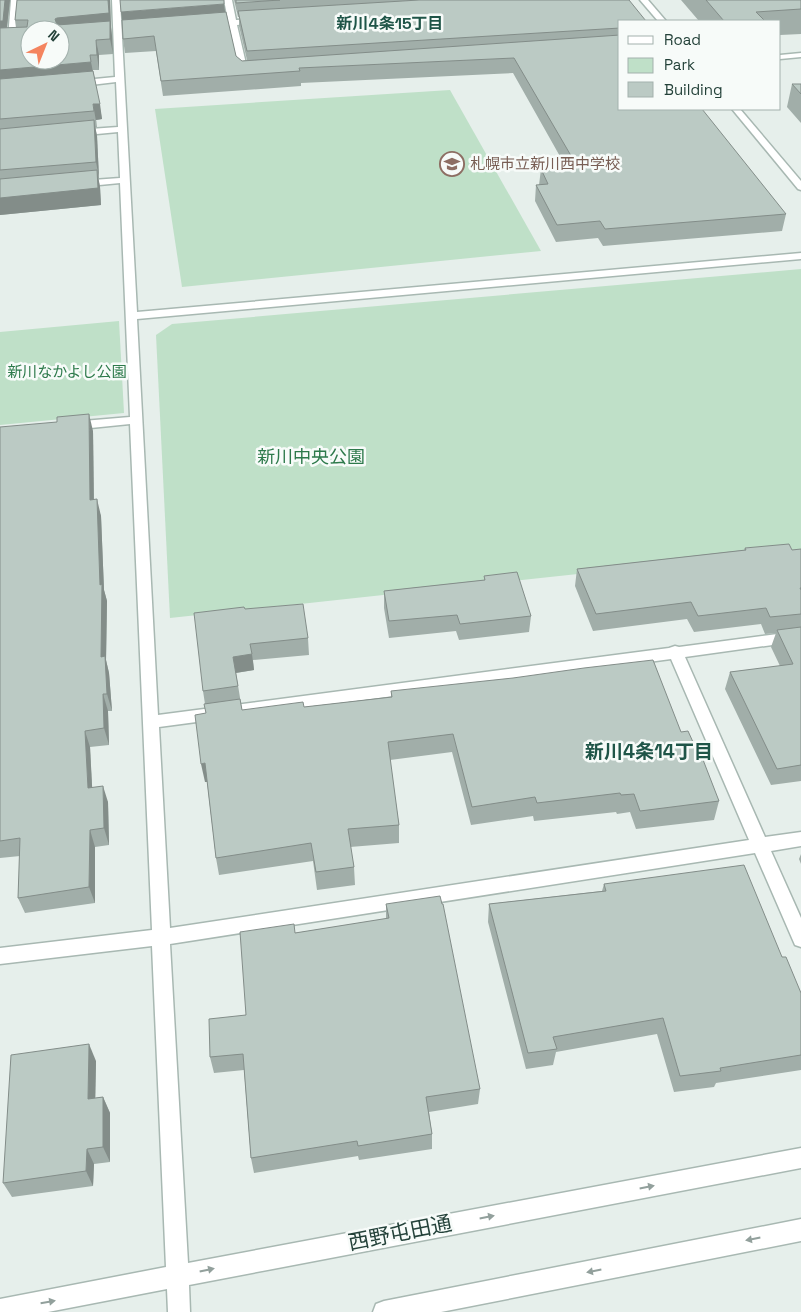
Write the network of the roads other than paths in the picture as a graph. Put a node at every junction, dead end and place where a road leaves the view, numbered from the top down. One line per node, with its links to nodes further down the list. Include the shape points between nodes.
1 (15, 0): 11 (street)
2 (116, 0): 15 (street)
3 (228, 0): 7 (street)
4 (644, 0): 6 (street)
5 (272, 20): 7 (street)
6 (661, 20)
7 (233, 22): 8 (street); 14 (street, via 243,71)
8 (194, 25)
9 (20, 39): 11 (street)
10 (0, 40): 11 (street)
11 (12, 40)
12 (801, 55): 13 (street)
13 (781, 57)
14 (263, 70)
15 (120, 79): 16 (street); 18 (street)
16 (65, 84)
17 (737, 110): 22 (street)
18 (122, 129): 19 (street); 20 (street)
19 (66, 134)
20 (125, 180): 21 (street); 24 (street)
21 (67, 185)
22 (801, 187)
23 (801, 256): 24 (street)
24 (131, 316): 25 (street)
25 (136, 420): 26 (street); 29 (street)
26 (58, 427)
27 (801, 636): 28 (street)
28 (675, 651): 29 (street); 31 (street)
29 (151, 722): 32 (street)
30 (801, 839): 31 (street)
31 (760, 845): 32 (street); 33 (street)
32 (161, 937): 34 (street); 37 (street)
33 (801, 939)
34 (0, 956)
35 (801, 1158): 37 (street, 西野屯田通, one-way to 35)
36 (801, 1230): 40 (street, one-way to 40)
37 (177, 1277): 38 (street, 西野屯田通, one-way to 37); 39 (street)
38 (0, 1310)
39 (179, 1312)
40 (384, 1312)

